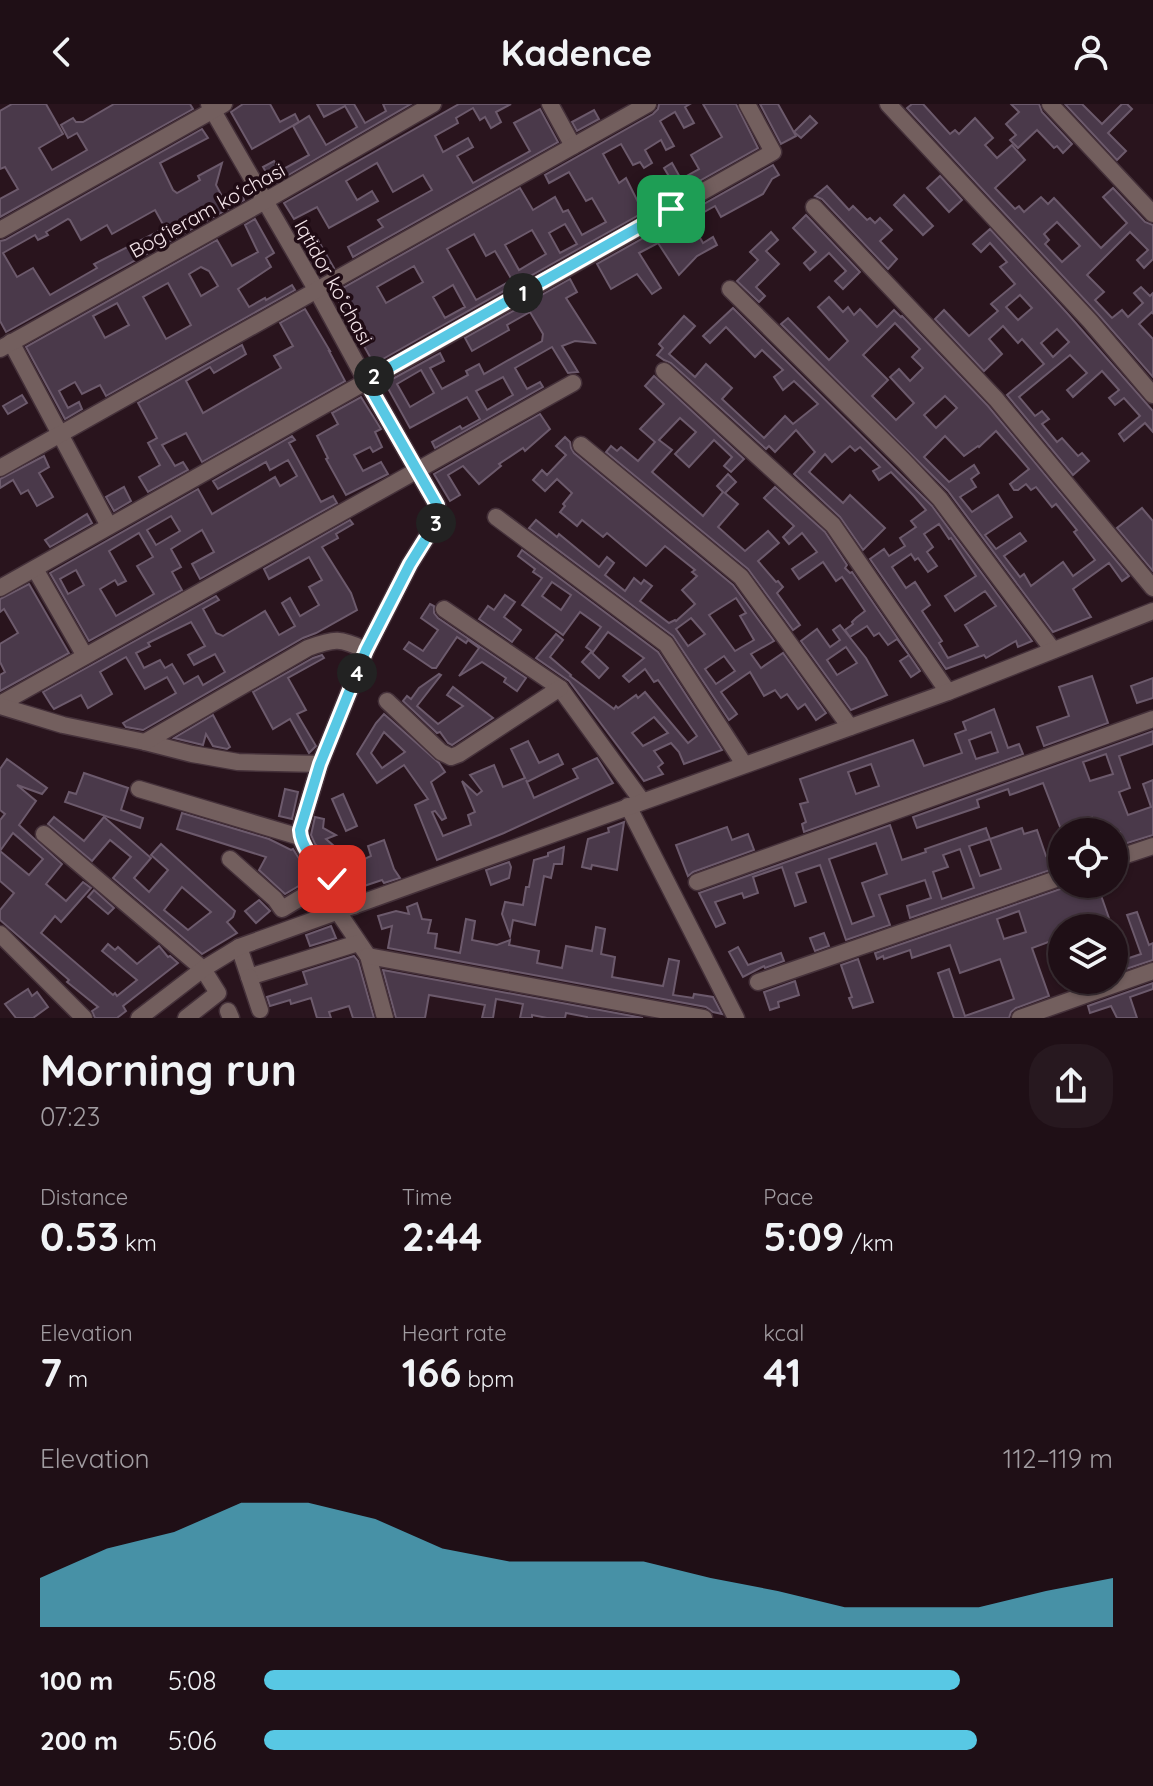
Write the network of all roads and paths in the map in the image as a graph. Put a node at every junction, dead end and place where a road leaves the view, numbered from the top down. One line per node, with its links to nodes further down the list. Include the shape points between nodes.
1 (433, 104): 9 (street, Bogʻieram koʻchasi)
2 (550, 104): 8 (street)
3 (648, 104): 8 (street)
4 (747, 104): 17 (street, via 773,152)
5 (888, 104): 19 (street)
6 (1050, 104): 11 (street)
7 (215, 106): 9 (street, Iqtidor koʻchasi); 12 (street)
8 (573, 146): 14 (street)
9 (265, 201): 14 (street, Iqtidor koʻchasi); 15 (street, Bogʻieram koʻchasi)
10 (814, 207): 28 (street, via 996,399)
11 (1153, 214)
12 (0, 230)
13 (730, 289): 32 (street, via 940,499)
14 (317, 291): 17 (street, Iqtidor koʻchasi); 20 (street)
15 (6, 346): 20 (street)
16 (664, 371): 35 (street, via 833,525)
17 (366, 381): 23 (street, Iqtidor koʻchasi); 25 (street)
18 (573, 383): 23 (street)
19 (1153, 395)
20 (60, 433): 22 (street); 25 (street)
21 (581, 445): 39 (street, via 741,577)
22 (0, 468)
23 (416, 470): 31 (street, Iqtidor koʻchasi, via 437,505 438,519); 33 (street)
24 (496, 517): 42 (street, via 666,644)
25 (109, 526): 26 (street)
26 (35, 569): 27 (street); 33 (street)
27 (0, 588)
28 (1153, 588)
29 (444, 609): 34 (street)
30 (1153, 611): 32 (street)
31 (366, 650): 40 (street, via 336,639 308,648); 41 (street, Iqtidor koʻchasi)
32 (1053, 650): 35 (street)
33 (85, 656): 37 (street)
34 (560, 688): 36 (street, via 451,757); 44 (street)
35 (948, 692): 39 (street)
36 (387, 701)
37 (0, 705): 40 (street)
38 (1153, 719): 51 (street)
39 (850, 727): 42 (street)
40 (145, 742): 41 (street, via 238,762)
41 (320, 764): 46 (street, Iqtidor koʻchasi)
42 (744, 764): 44 (street)
43 (139, 789): 46 (street)
44 (635, 804): 54 (street); 72 (street)
45 (44, 834): 61 (street)
46 (300, 837): 50 (street)
47 (1153, 846): 48 (street)
48 (1128, 854)
49 (230, 859): 53 (street)
50 (332, 879): 53 (street); 54 (street)
51 (697, 882)
52 (1048, 882): 64 (street)
53 (282, 909): 55 (street)
54 (346, 909): 55 (street); 59 (street)
55 (296, 926): 57 (street)
56 (0, 934): 58 (street)
57 (239, 947): 61 (street); 63 (street)
58 (15, 948): 60 (street); 68 (street)
59 (363, 949): 63 (street); 70 (street); 71 (street)
60 (0, 958)
61 (203, 969): 65 (street); 67 (street)
62 (1153, 971): 73 (street)
63 (249, 977): 66 (street)
64 (758, 982)
65 (225, 1006): 69 (street)
66 (260, 1010)
67 (143, 1017)
68 (84, 1018)
69 (186, 1018)
70 (385, 1018)
71 (704, 1018)
72 (736, 1018)
73 (1020, 1018)

